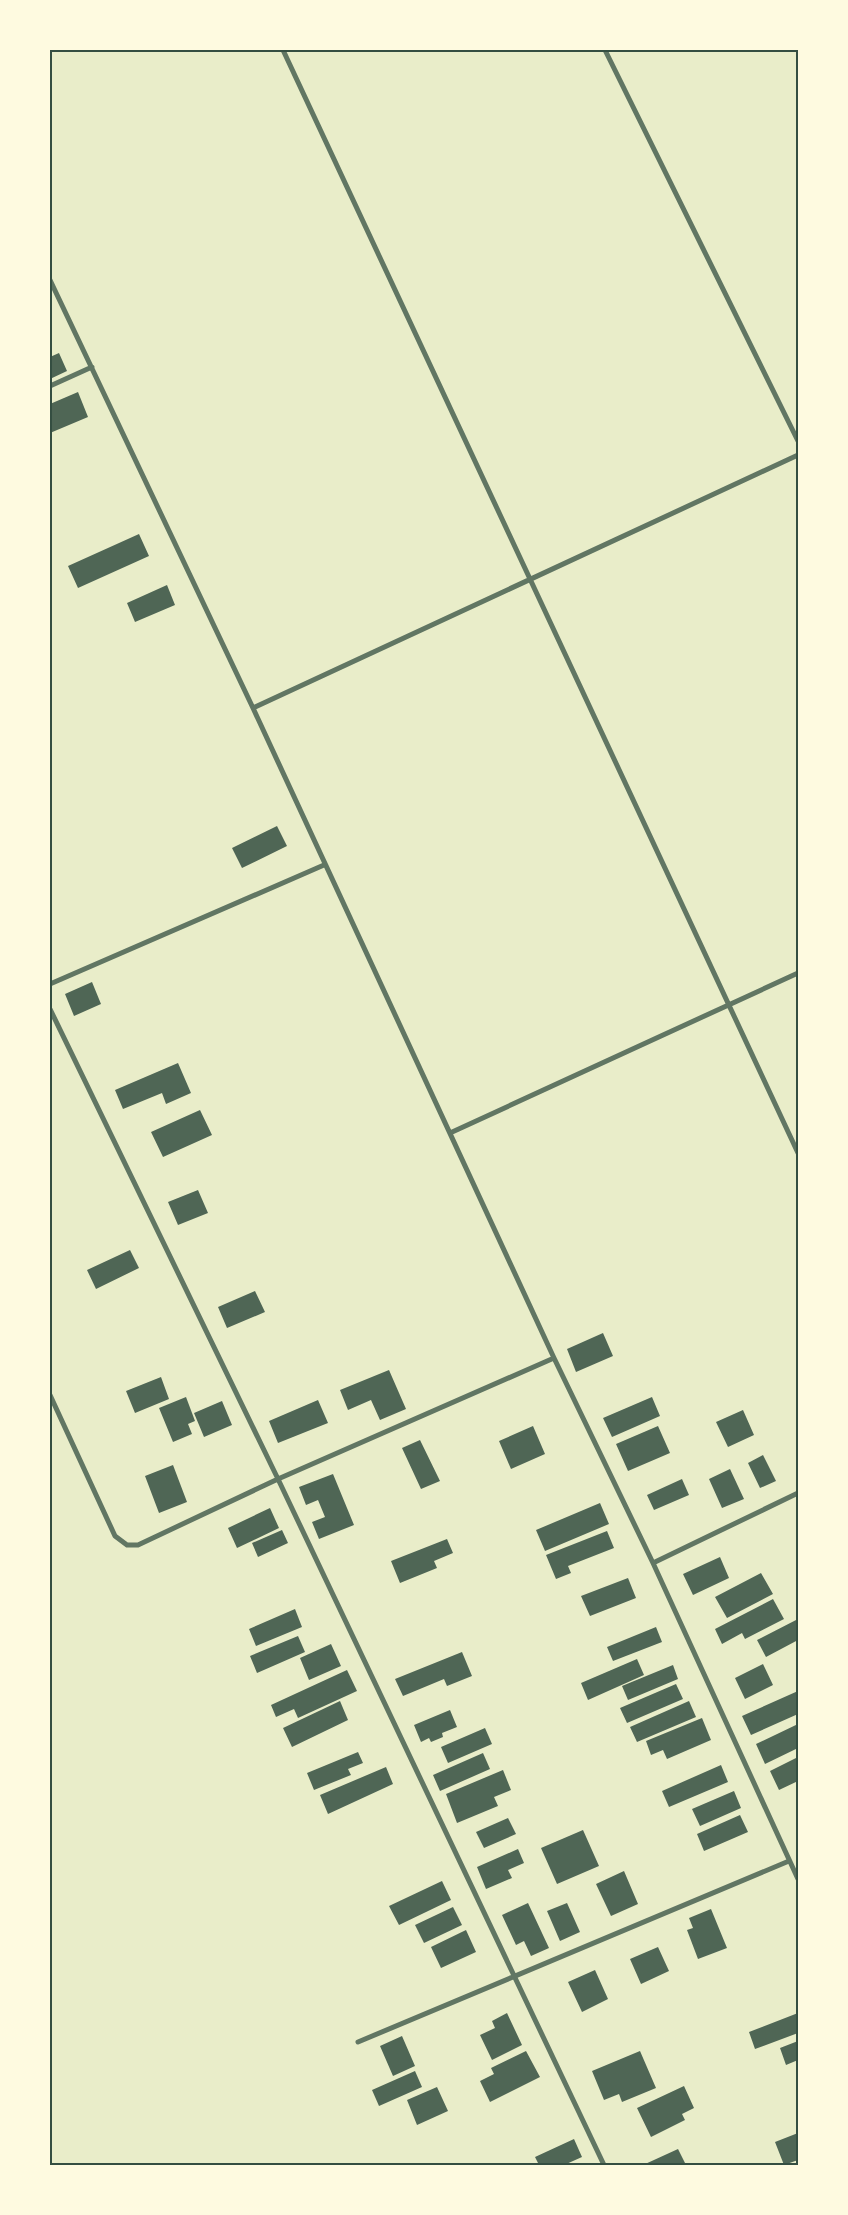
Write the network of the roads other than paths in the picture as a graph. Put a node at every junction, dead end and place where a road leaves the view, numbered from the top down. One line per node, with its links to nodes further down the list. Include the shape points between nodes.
1 (283, 50): 8 (street)
2 (605, 50): 6 (street)
3 (50, 280): 4 (street)
4 (92, 368): 5 (street); 9 (street)
5 (50, 386)
6 (798, 441)
7 (798, 455): 8 (street)
8 (528, 579): 9 (street); 13 (street)
9 (253, 708): 10 (street)
10 (324, 865): 12 (street); 15 (street)
11 (798, 973): 13 (street)
12 (50, 984)
13 (729, 1005): 15 (street); 16 (street)
14 (50, 1009): 19 (street)
15 (450, 1133): 17 (street)
16 (798, 1153)
17 (554, 1358): 19 (street); 21 (street)
18 (50, 1395): 19 (street, via 115,1536 127,1545 138,1545)
19 (278, 1479): 24 (street)
20 (798, 1493): 21 (street)
21 (653, 1563): 22 (street)
22 (789, 1861): 23 (street); 24 (street)
23 (798, 1879)
24 (514, 1977): 25 (street); 26 (street)
25 (358, 2042)
26 (604, 2165)

